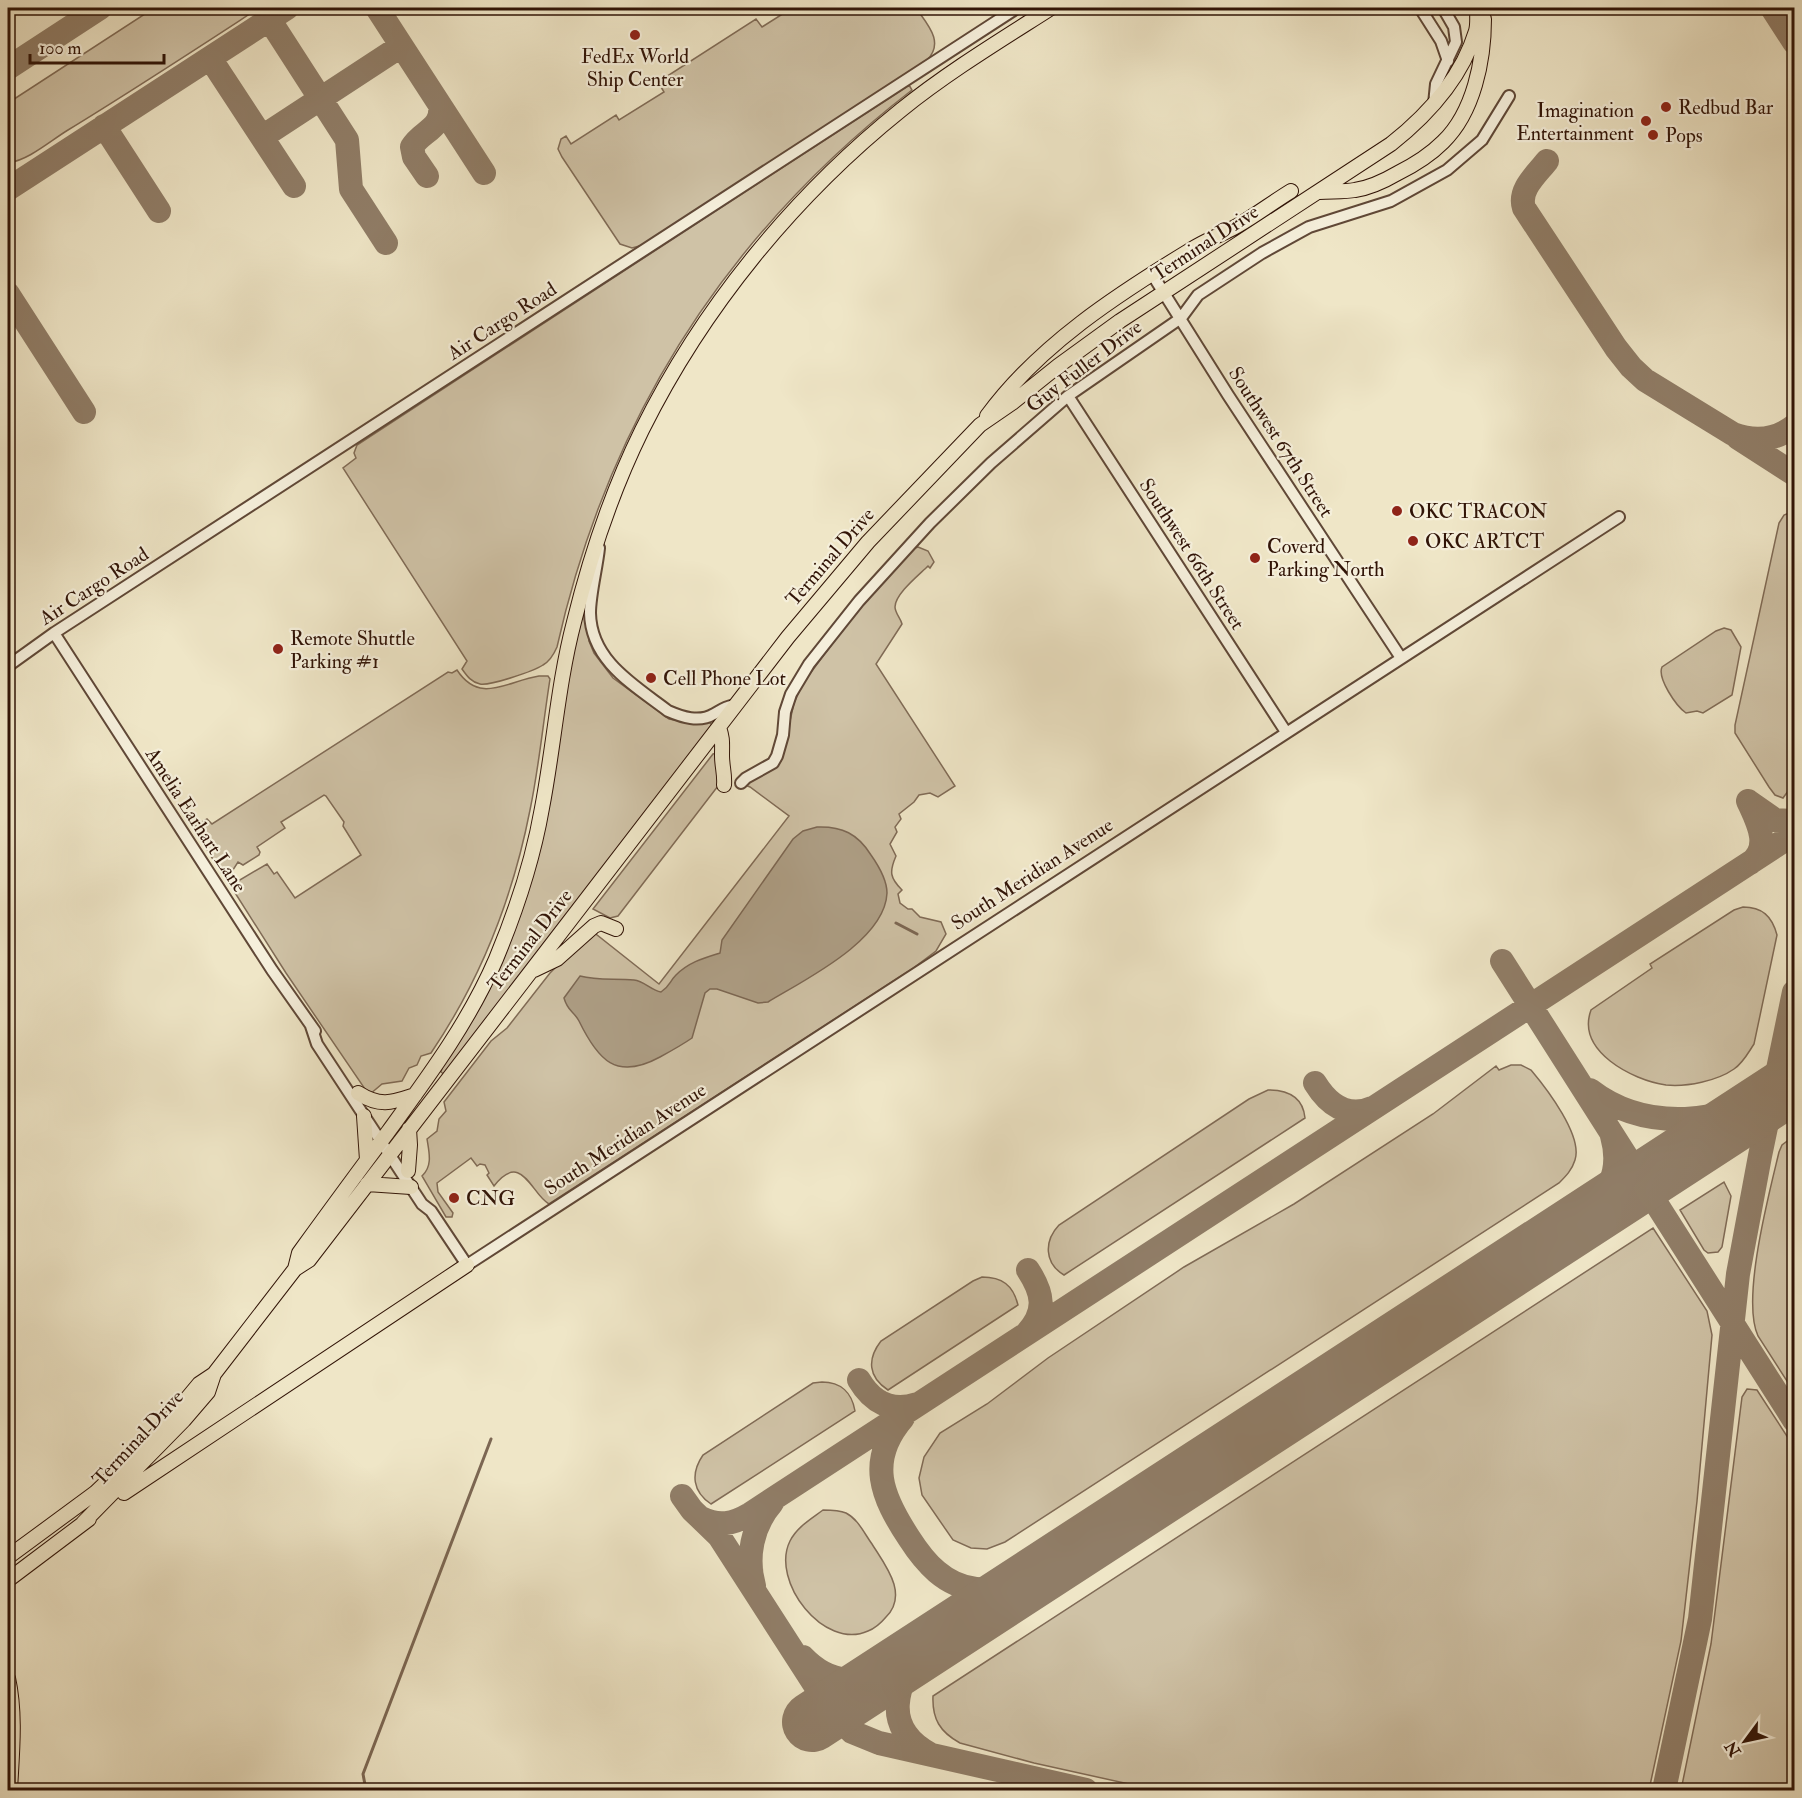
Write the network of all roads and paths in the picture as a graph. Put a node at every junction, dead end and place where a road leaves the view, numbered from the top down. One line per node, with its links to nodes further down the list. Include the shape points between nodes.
1 (1017, 8): 21 (street, Air Cargo Road)
2 (1051, 8): 20 (main road, Terminal Drive, via 957,69 888,121 817,186 765,243 678,365 641,431)
3 (1420, 8): 7 (street)
4 (1443, 8): 7 (street, via 1456,35)
5 (1477, 8): 9 (main road, via 1476,29 1458,72)
6 (1484, 8): 11 (main road, Terminal Drive, via 1484,42 1477,76 1462,114 1445,141 1411,166 1375,183 1356,190)
7 (1448, 60): 9 (street, via 1436,84)
8 (1509, 96): 16 (street, Guy Fuller Drive, via 1482,140 1447,170 1391,201 1296,233 1198,295)
9 (1434, 105): 11 (main road, via 1391,144)
10 (1291, 191): 12 (main road)
11 (1319, 192): 13 (main road, Terminal Drive)
12 (1258, 212): 13 (main road); 14 (main road)
13 (1266, 226): 15 (main road, Terminal Drive)
14 (1152, 274): 15 (street, Southwest 67th Street); 18 (main road, via 1054,346 1003,394)
15 (1164, 292): 16 (street, Southwest 67th Street); 18 (main road, Terminal Drive)
16 (1181, 318): 17 (street, Guy Fuller Drive); 22 (street, Southwest 67th Street)
17 (1068, 396): 26 (street, Southwest 66th Street); 27 (street, Guy Fuller Drive, via 952,501 859,601 795,686 773,763)
18 (980, 425): 24 (main road, Terminal Drive, via 855,557)
19 (1619, 517): 22 (street, South Meridian Avenue)
20 (603, 524): 24 (street, via 590,612 599,649 614,670 678,715 706,717); 33 (main road, Terminal Drive, via 567,649 542,811 517,903 478,998)
21 (54, 633): 23 (street, Air Cargo Road); 31 (street, Amelia Earhart Lane)
22 (1401, 658): 26 (street, South Meridian Avenue)
23 (8, 666)
24 (736, 705): 25 (main road, Terminal Drive)
25 (719, 727): 28 (main road, via 724,741); 30 (main road, Terminal Drive)
26 (1286, 732): 43 (street, South Meridian Avenue)
27 (741, 783)
28 (724, 785)
29 (616, 929): 30 (main road, via 600,923 594,926 557,959)
30 (530, 973): 35 (main road, Terminal Drive)
31 (310, 1026): 32 (street, Amelia Earhart Lane); 34 (street, Amelia Earhart Lane, via 317,1044)
32 (357, 1093): 33 (main road, via 388,1104); 36 (street, Amelia Earhart Lane)
33 (415, 1095): 36 (main road, Terminal Drive)
34 (364, 1116): 36 (street, Amelia Earhart Lane); 38 (main road)
35 (409, 1129): 37 (main road, Terminal Drive); 39 (main road)
36 (383, 1138): 37 (street, Amelia Earhart Lane); 38 (main road, Terminal Drive)
37 (392, 1152): 39 (street, Amelia Earhart Lane); 40 (main road, Terminal Drive); 41 (street, Amelia Earhart Lane)
38 (367, 1160): 44 (main road, Terminal Drive, via 298,1253)
39 (408, 1171): 42 (street, Amelia Earhart Lane)
40 (367, 1184): 41 (main road); 44 (main road, Terminal Drive, via 309,1260)
41 (411, 1187): 42 (street, Amelia Earhart Lane)
42 (430, 1210): 43 (street, Amelia Earhart Lane)
43 (466, 1265): 46 (main road, via 154,1471)
44 (295, 1269): 45 (main road, Terminal Drive)
45 (214, 1374): 46 (main road, Terminal Drive, via 208,1392 184,1420); 47 (main road, Terminal Drive, via 199,1384 159,1432 95,1493)
46 (83, 1523): 48 (main road)
47 (8, 1557)
48 (8, 1580)
49 (8, 1678): 50 (main road, via 12,1717)
50 (10, 1791)

